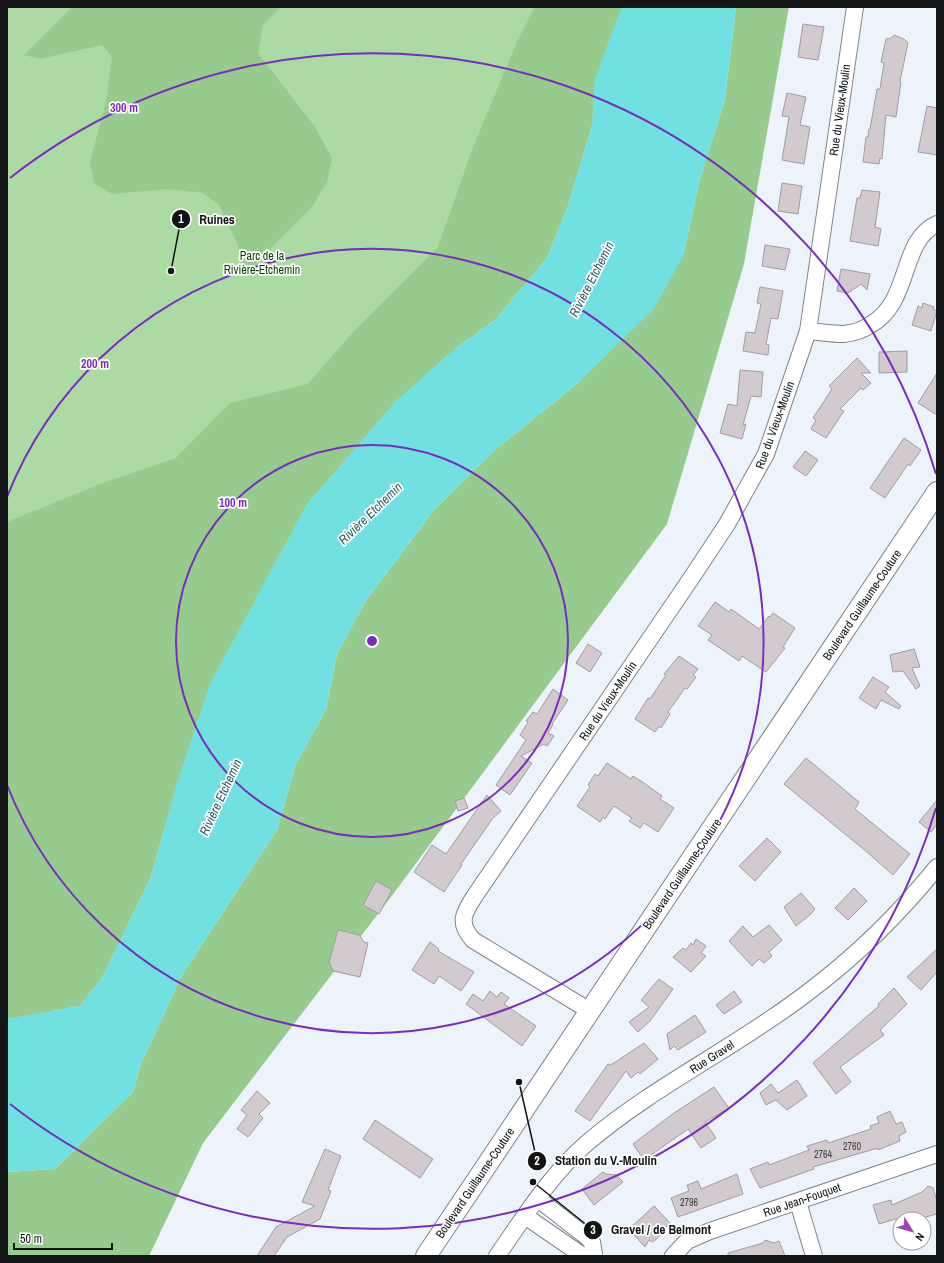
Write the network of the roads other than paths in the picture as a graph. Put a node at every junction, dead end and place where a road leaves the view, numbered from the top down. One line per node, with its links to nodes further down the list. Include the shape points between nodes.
1 (855, 7): 3 (street, Rue du Vieux-Moulin)
2 (937, 224): 3 (street, via 921,236 913,251 897,298 878,321 845,334)
3 (808, 331): 6 (street, Rue du Vieux-Moulin, via 766,454 757,472 692,577 466,908 463,923 466,933 473,940)
4 (937, 492): 6 (main road, Boulevard Guillaume-Couture)
5 (937, 867): 8 (street, Rue Gravel, via 870,939 807,993 609,1125 566,1164)
6 (590, 1011): 12 (main road, Boulevard Guillaume-Couture)
7 (937, 1154): 9 (street, Rue Jean-Fouquet)
8 (538, 1199): 10 (street, Rue Gravel); 11 (street, via 592,1242)
9 (798, 1202): 14 (street, Rue Jean-Fouquet, via 710,1231 687,1241); 15 (street)
10 (525, 1216): 11 (street); 13 (street, Rue Gravel)
11 (589, 1255)
12 (426, 1256)
13 (497, 1256)
14 (672, 1256)
15 (814, 1256)

